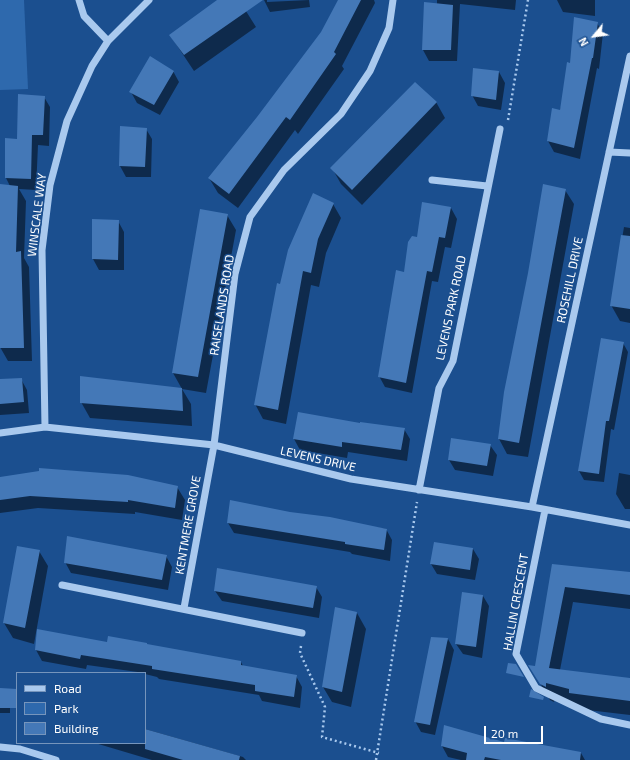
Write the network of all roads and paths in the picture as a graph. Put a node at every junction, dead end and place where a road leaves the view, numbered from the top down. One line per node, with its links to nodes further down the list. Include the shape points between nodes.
1 (79, 0): 5 (street, via 84,16)
2 (149, 0): 5 (street, WINSCALE WAY)
3 (393, 0): 14 (street, RAISELANDS ROAD, via 389,28 370,71 341,114 284,170 250,217 235,274)
4 (528, 0): 7 (path, via 509,119)
5 (108, 41): 12 (street, WINSCALE WAY, via 92,66 67,121 50,185 42,250)
6 (630, 56): 8 (street, ROSEHILL DRIVE)
7 (500, 128): 11 (street, LEVENS PARK ROAD)
8 (609, 152): 9 (street); 16 (street, ROSEHILL DRIVE)
9 (630, 153)
10 (432, 180): 11 (street)
11 (488, 186): 15 (street, LEVENS PARK ROAD, via 453,361 439,388)
12 (45, 427): 13 (street, LEVENS DRIVE); 14 (street, LEVENS DRIVE)
13 (0, 433)
14 (214, 445): 15 (street, LEVENS DRIVE, via 351,479); 20 (street, KENTMERE GROVE)
15 (419, 490): 16 (street, LEVENS DRIVE); 24 (path)
16 (532, 507): 17 (street, LEVENS DRIVE)
17 (545, 510): 18 (street, LEVENS DRIVE); 22 (street, HALLIN CRESCENT, via 516,654 536,688 601,719)
18 (630, 525)
19 (62, 585): 20 (street)
20 (184, 608): 21 (street)
21 (302, 633): 24 (path, via 300,653 325,708 322,737)
22 (630, 725)
23 (0, 747): 25 (street, via 20,749)
24 (379, 753): 26 (path)
25 (56, 760)
26 (376, 760)

